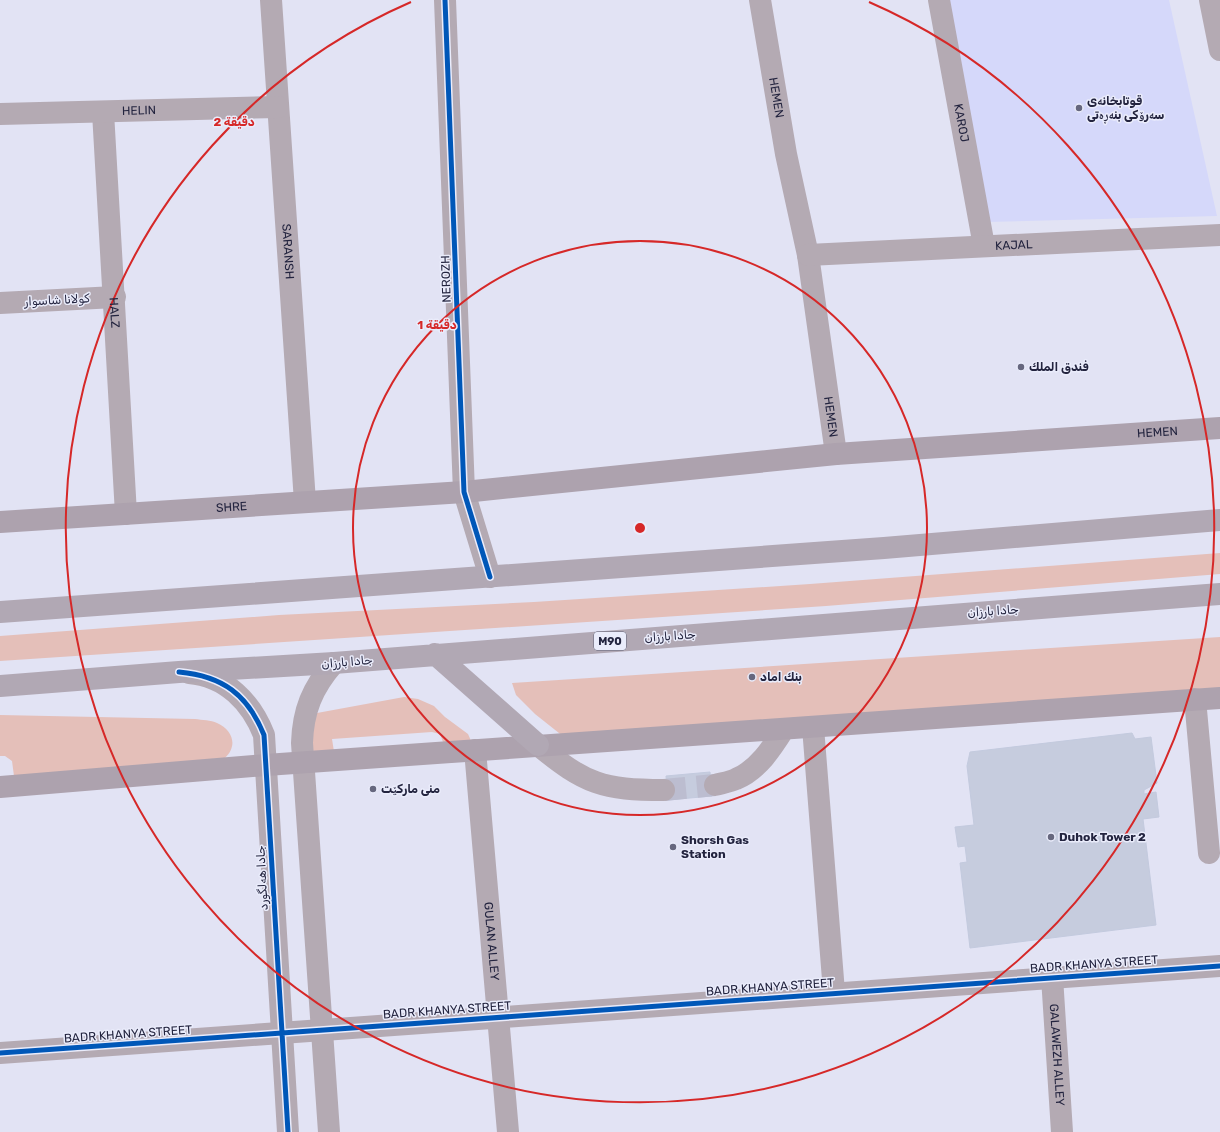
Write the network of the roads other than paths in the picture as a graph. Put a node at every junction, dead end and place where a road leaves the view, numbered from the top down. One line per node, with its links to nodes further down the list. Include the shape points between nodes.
1 (271, 0): 7 (street, SARANSH)
2 (445, 0): 17 (street, NEROZH)
3 (760, 0): 12 (street, HEMEN, via 786,154)
4 (939, 0): 11 (street, KAROJ)
5 (1210, 0): 6 (street)
6 (1220, 50)
7 (278, 107): 8 (street, HELIN); 18 (street, SARANSH)
8 (103, 112): 9 (street, HELIN); 13 (street, HALZ)
9 (0, 114)
10 (1220, 235): 11 (street, KAJAL)
11 (984, 246): 12 (street, KAJAL)
12 (808, 256): 16 (street, HEMEN)
13 (115, 297): 14 (street, كولانا شاسوار); 19 (street, HALZ)
14 (0, 303)
15 (1220, 428): 16 (main road, HEMEN)
16 (836, 454): 17 (main road, SHRE)
17 (464, 492): 18 (main road, SHRE); 22 (street, NEROZH)
18 (305, 502): 19 (main road, SHRE)
19 (126, 514): 21 (main road, SHRE)
20 (1220, 520): 22 (highway, via 892,548)
21 (0, 522)
22 (490, 577): 24 (highway)
23 (1220, 594): 25 (highway, جادا بارزان / M90)
24 (0, 612)
25 (435, 654): 26 (highway, جادا بارزان / M90); 33 (highway)
26 (334, 663): 27 (highway, جادا بارزان / M90); 35 (street, via 312,692 306,708 302,726)
27 (179, 672): 28 (highway, جادا بارزان / M90); 36 (street, جادا هەلگورد, via 196,673 212,678 240,696 254,714 264,735)
28 (0, 686)
29 (1220, 698): 30 (main road)
30 (1195, 699): 31 (main road); 40 (street)
31 (813, 728): 32 (main road); 43 (street)
32 (784, 730): 33 (main road); 37 (street, via 771,750 754,768 737,779)
33 (538, 745): 34 (main road); 39 (street, via 564,768 593,783 626,790)
34 (475, 750): 35 (main road); 44 (street, GULAN ALLEY)
35 (304, 763): 36 (main road); 45 (street)
36 (266, 765): 38 (main road); 46 (street, جادا هەلگورد)
37 (715, 785)
38 (0, 787)
39 (664, 790)
40 (1209, 853)
41 (1220, 966): 42 (street, BADR KHANYA STREET)
42 (1052, 977): 43 (street, BADR KHANYA STREET); 51 (street, GALAWEZH ALLEY)
43 (834, 992): 44 (street, BADR KHANYA STREET)
44 (499, 1017): 45 (street, BADR KHANYA STREET); 50 (street, GULAN ALLEY)
45 (322, 1029): 46 (street, BADR KHANYA STREET); 49 (street)
46 (281, 1033): 47 (street, BADR KHANYA STREET); 48 (street, جادا هەلگورد)
47 (0, 1053)
48 (288, 1132)
49 (329, 1132)
50 (508, 1132)
51 (1062, 1132)

